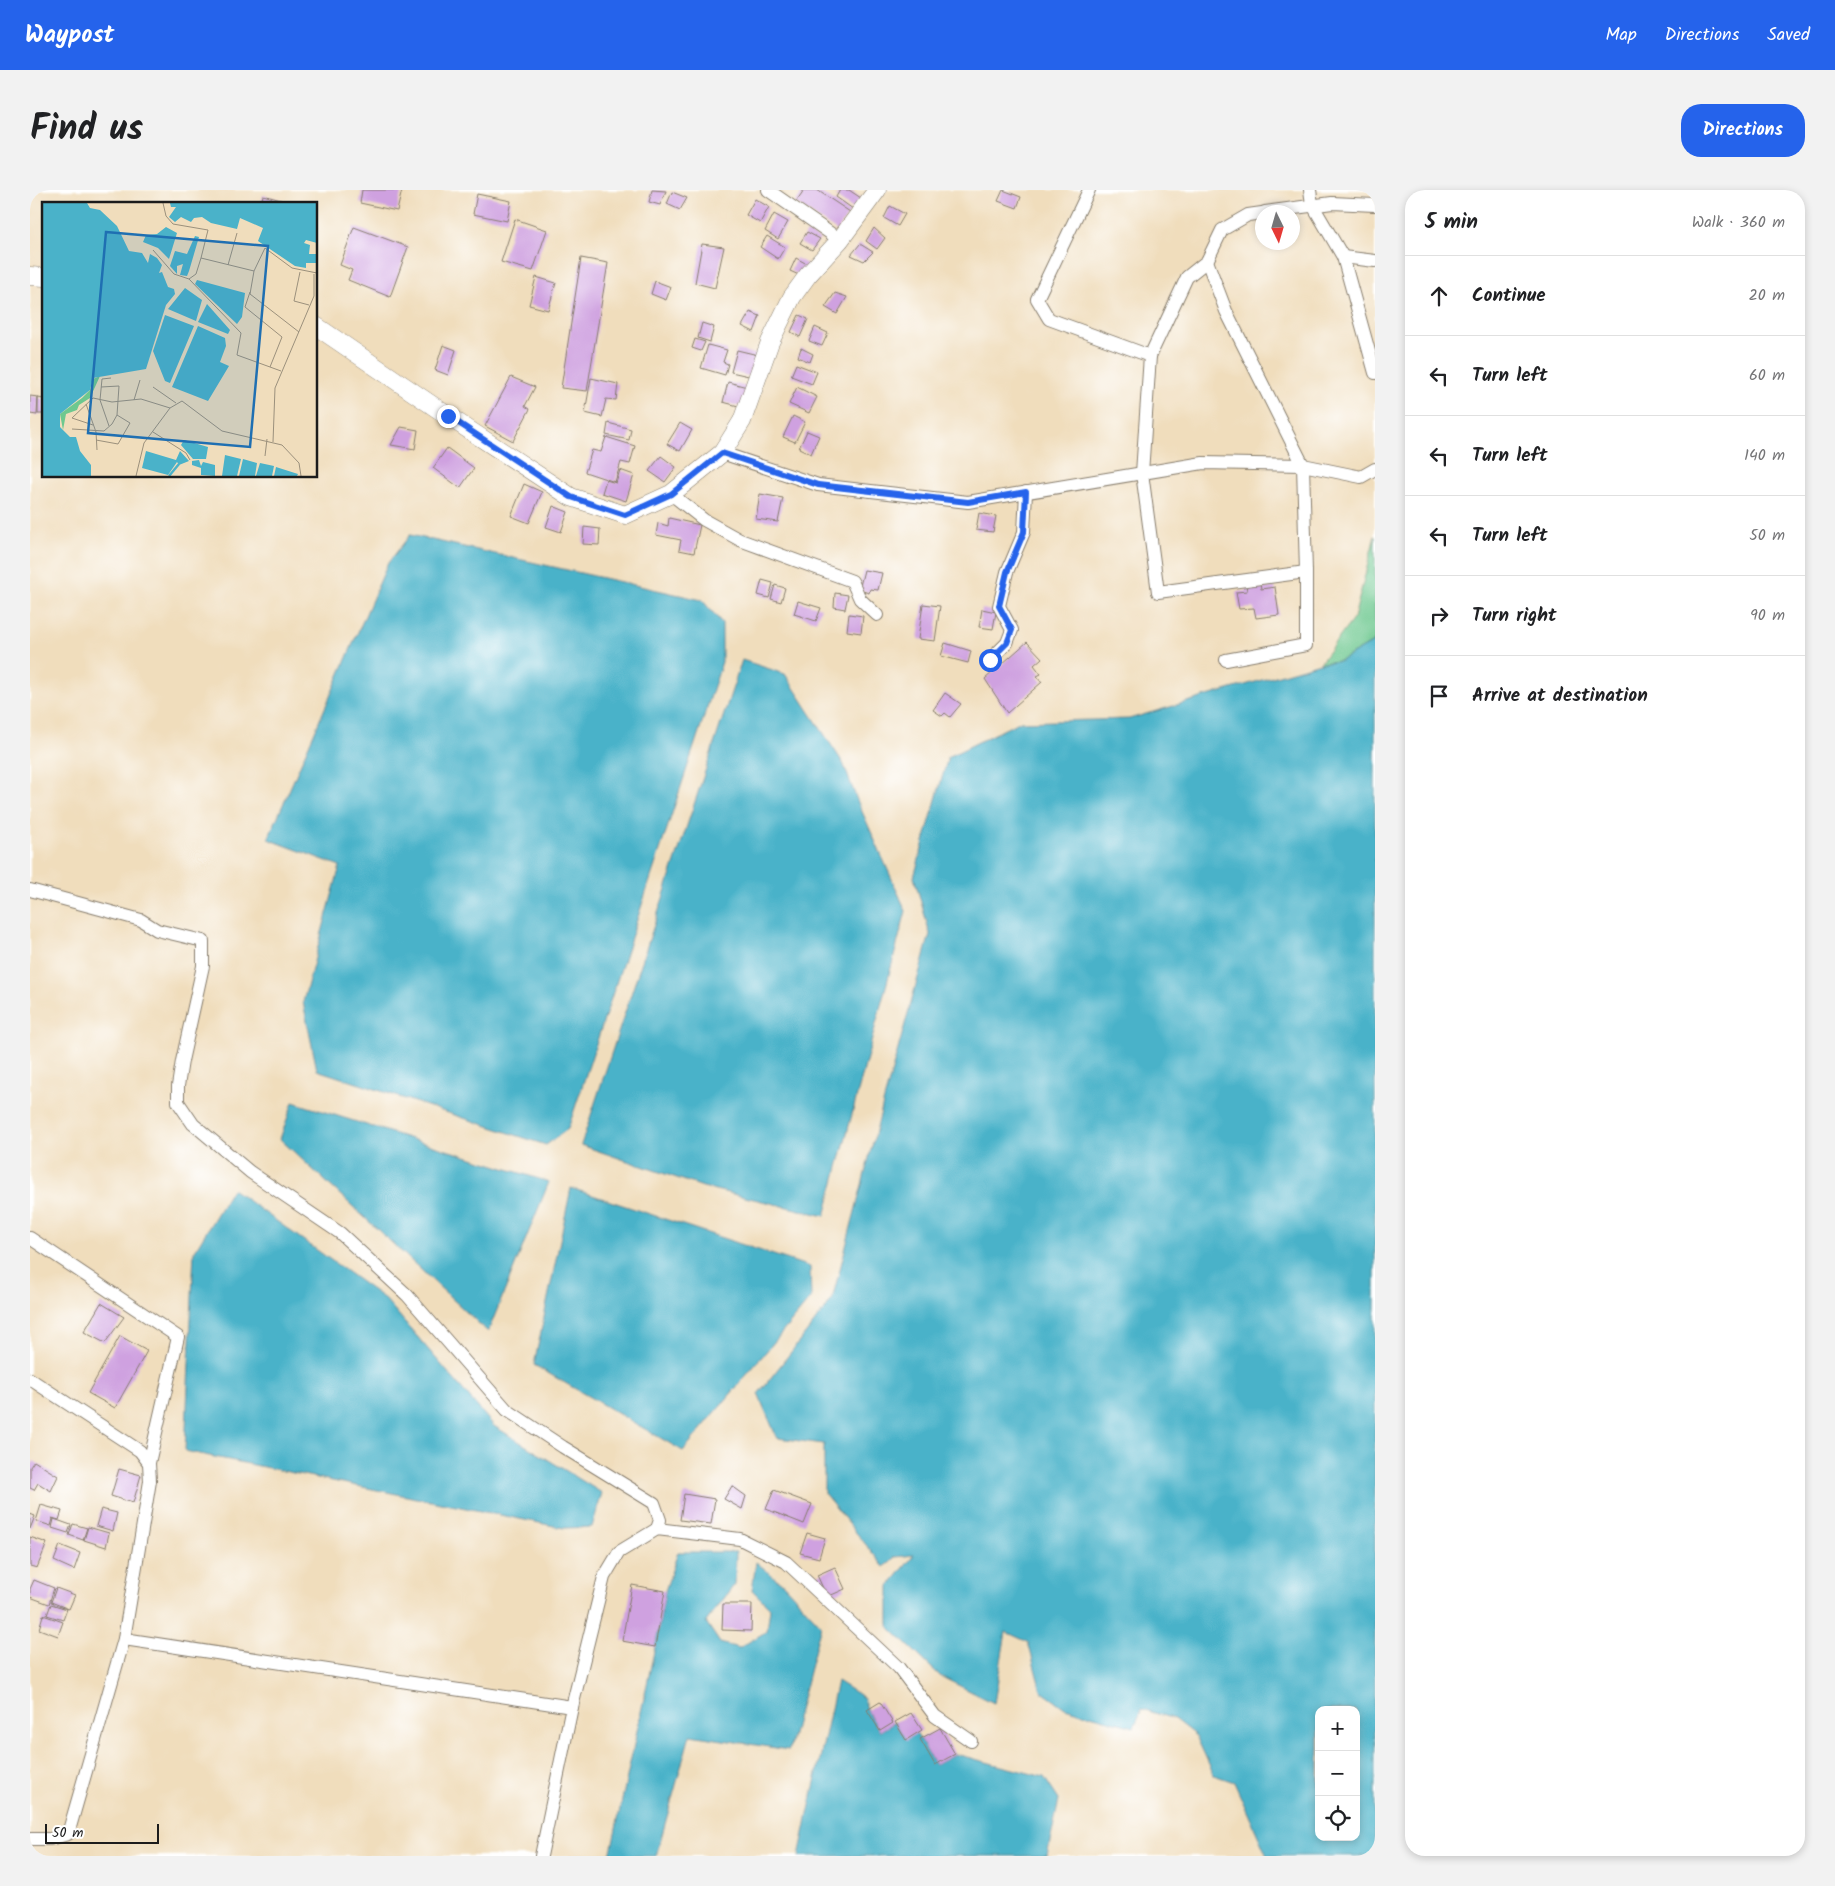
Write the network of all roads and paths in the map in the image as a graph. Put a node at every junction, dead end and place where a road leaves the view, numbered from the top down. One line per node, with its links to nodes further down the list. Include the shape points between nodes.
1 (768, 190): 9 (street)
2 (877, 190): 9 (street)
3 (1089, 190): 14 (street, via 1038,299 1050,319)
4 (1310, 190): 5 (street)
5 (1312, 204): 6 (street); 7 (street); 10 (street)
6 (1375, 205)
7 (1300, 206)
8 (1255, 214): 11 (street, via 1222,230)
9 (840, 240): 16 (street, via 792,297 770,342 742,421)
10 (1343, 257): 12 (street); 15 (street)
11 (1206, 261): 14 (street, via 1187,277); 17 (street, via 1226,311)
12 (1375, 261)
13 (318, 327): 21 (street, via 571,497 625,515)
14 (1150, 356): 19 (street)
15 (1375, 372)
16 (722, 453): 20 (street, via 818,485 968,502); 21 (street)
17 (1303, 465): 18 (street, via 1361,477); 19 (street, via 1202,463); 22 (street)
18 (1375, 469)
19 (1142, 473): 20 (street); 22 (street, via 1158,592)
20 (1026, 492): 24 (street, via 1024,532 1007,572 999,606 1012,630 1007,643)
21 (671, 494): 23 (street, via 704,520 740,540 852,581 860,599)
22 (1306, 572): 25 (street, via 1306,645)
23 (877, 615)
24 (990, 660)
25 (1226, 660)
26 (30, 890): 30 (street, via 141,920 157,930 203,940 203,966 178,1086 178,1102 193,1124 250,1172 340,1233 407,1295 508,1410 654,1503 660,1520)
27 (30, 1238): 29 (street, via 178,1337)
28 (30, 1378): 29 (street, via 140,1451)
29 (149, 1462): 31 (street, via 150,1481)
30 (657, 1529): 32 (street, via 619,1552 604,1577); 33 (street, via 740,1539 786,1562 899,1668 935,1716)
31 (124, 1639): 32 (street); 34 (street, via 68,1834)
32 (572, 1707): 35 (street)
33 (971, 1741)
34 (30, 1840)
35 (541, 1856)

